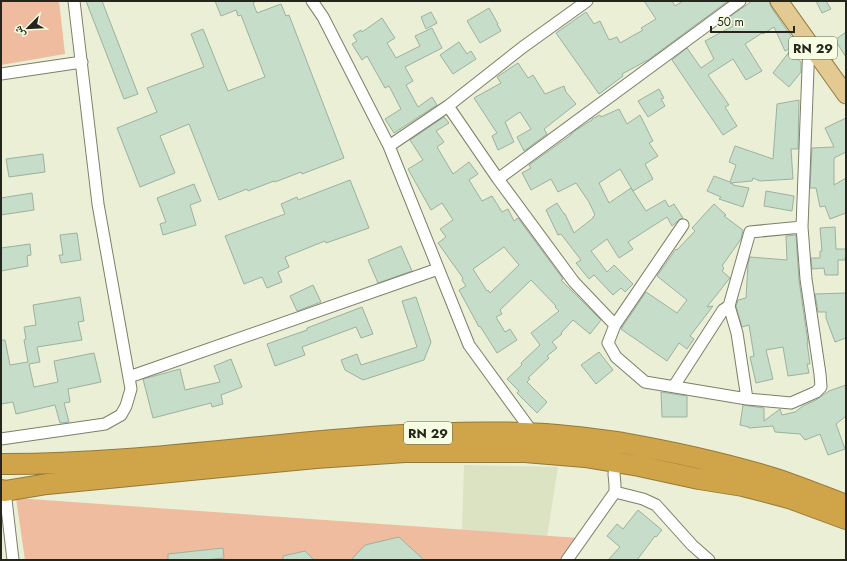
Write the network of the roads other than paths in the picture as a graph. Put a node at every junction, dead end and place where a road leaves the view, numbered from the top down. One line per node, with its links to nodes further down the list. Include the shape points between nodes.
1 (74, 1): 7 (street)
2 (312, 1): 11 (street, via 323,17)
3 (587, 1): 10 (street)
4 (740, 1): 12 (street)
5 (779, 1): 6 (main road, RN 29)
6 (809, 42): 9 (main road, RN 29); 14 (street)
7 (82, 62): 8 (street); 18 (street, via 98,204)
8 (1, 74)
9 (846, 94)
10 (448, 106): 11 (street); 12 (street)
11 (389, 146): 15 (street)
12 (498, 180): 17 (street, via 574,282)
13 (683, 225): 17 (street)
14 (802, 227): 16 (street, via 750,232); 20 (street, via 806,279 821,386 816,392 791,403)
15 (438, 269): 18 (street); 21 (street, via 469,346)
16 (728, 306): 19 (street, via 722,310); 20 (street, via 737,333)
17 (615, 325): 19 (street, via 608,343 616,357 645,382)
18 (129, 377): 22 (street, via 131,389 126,406 121,415 105,424)
19 (674, 386): 20 (street)
20 (747, 399)
21 (533, 433): 24 (highway, RN 29, via 411,434 322,440 138,459); 27 (highway, RN 29, via 654,448 717,462 775,478)
22 (1, 439)
23 (616, 462): 25 (highway, RN 29, via 524,452 405,452 47,484); 26 (street); 28 (highway, RN 29, via 743,486 789,498)
24 (1, 464)
25 (3, 491): 29 (street)
26 (614, 492): 30 (street); 31 (street, via 656,505)
27 (846, 505)
28 (846, 519)
29 (13, 560)
30 (567, 560)
31 (709, 560)

